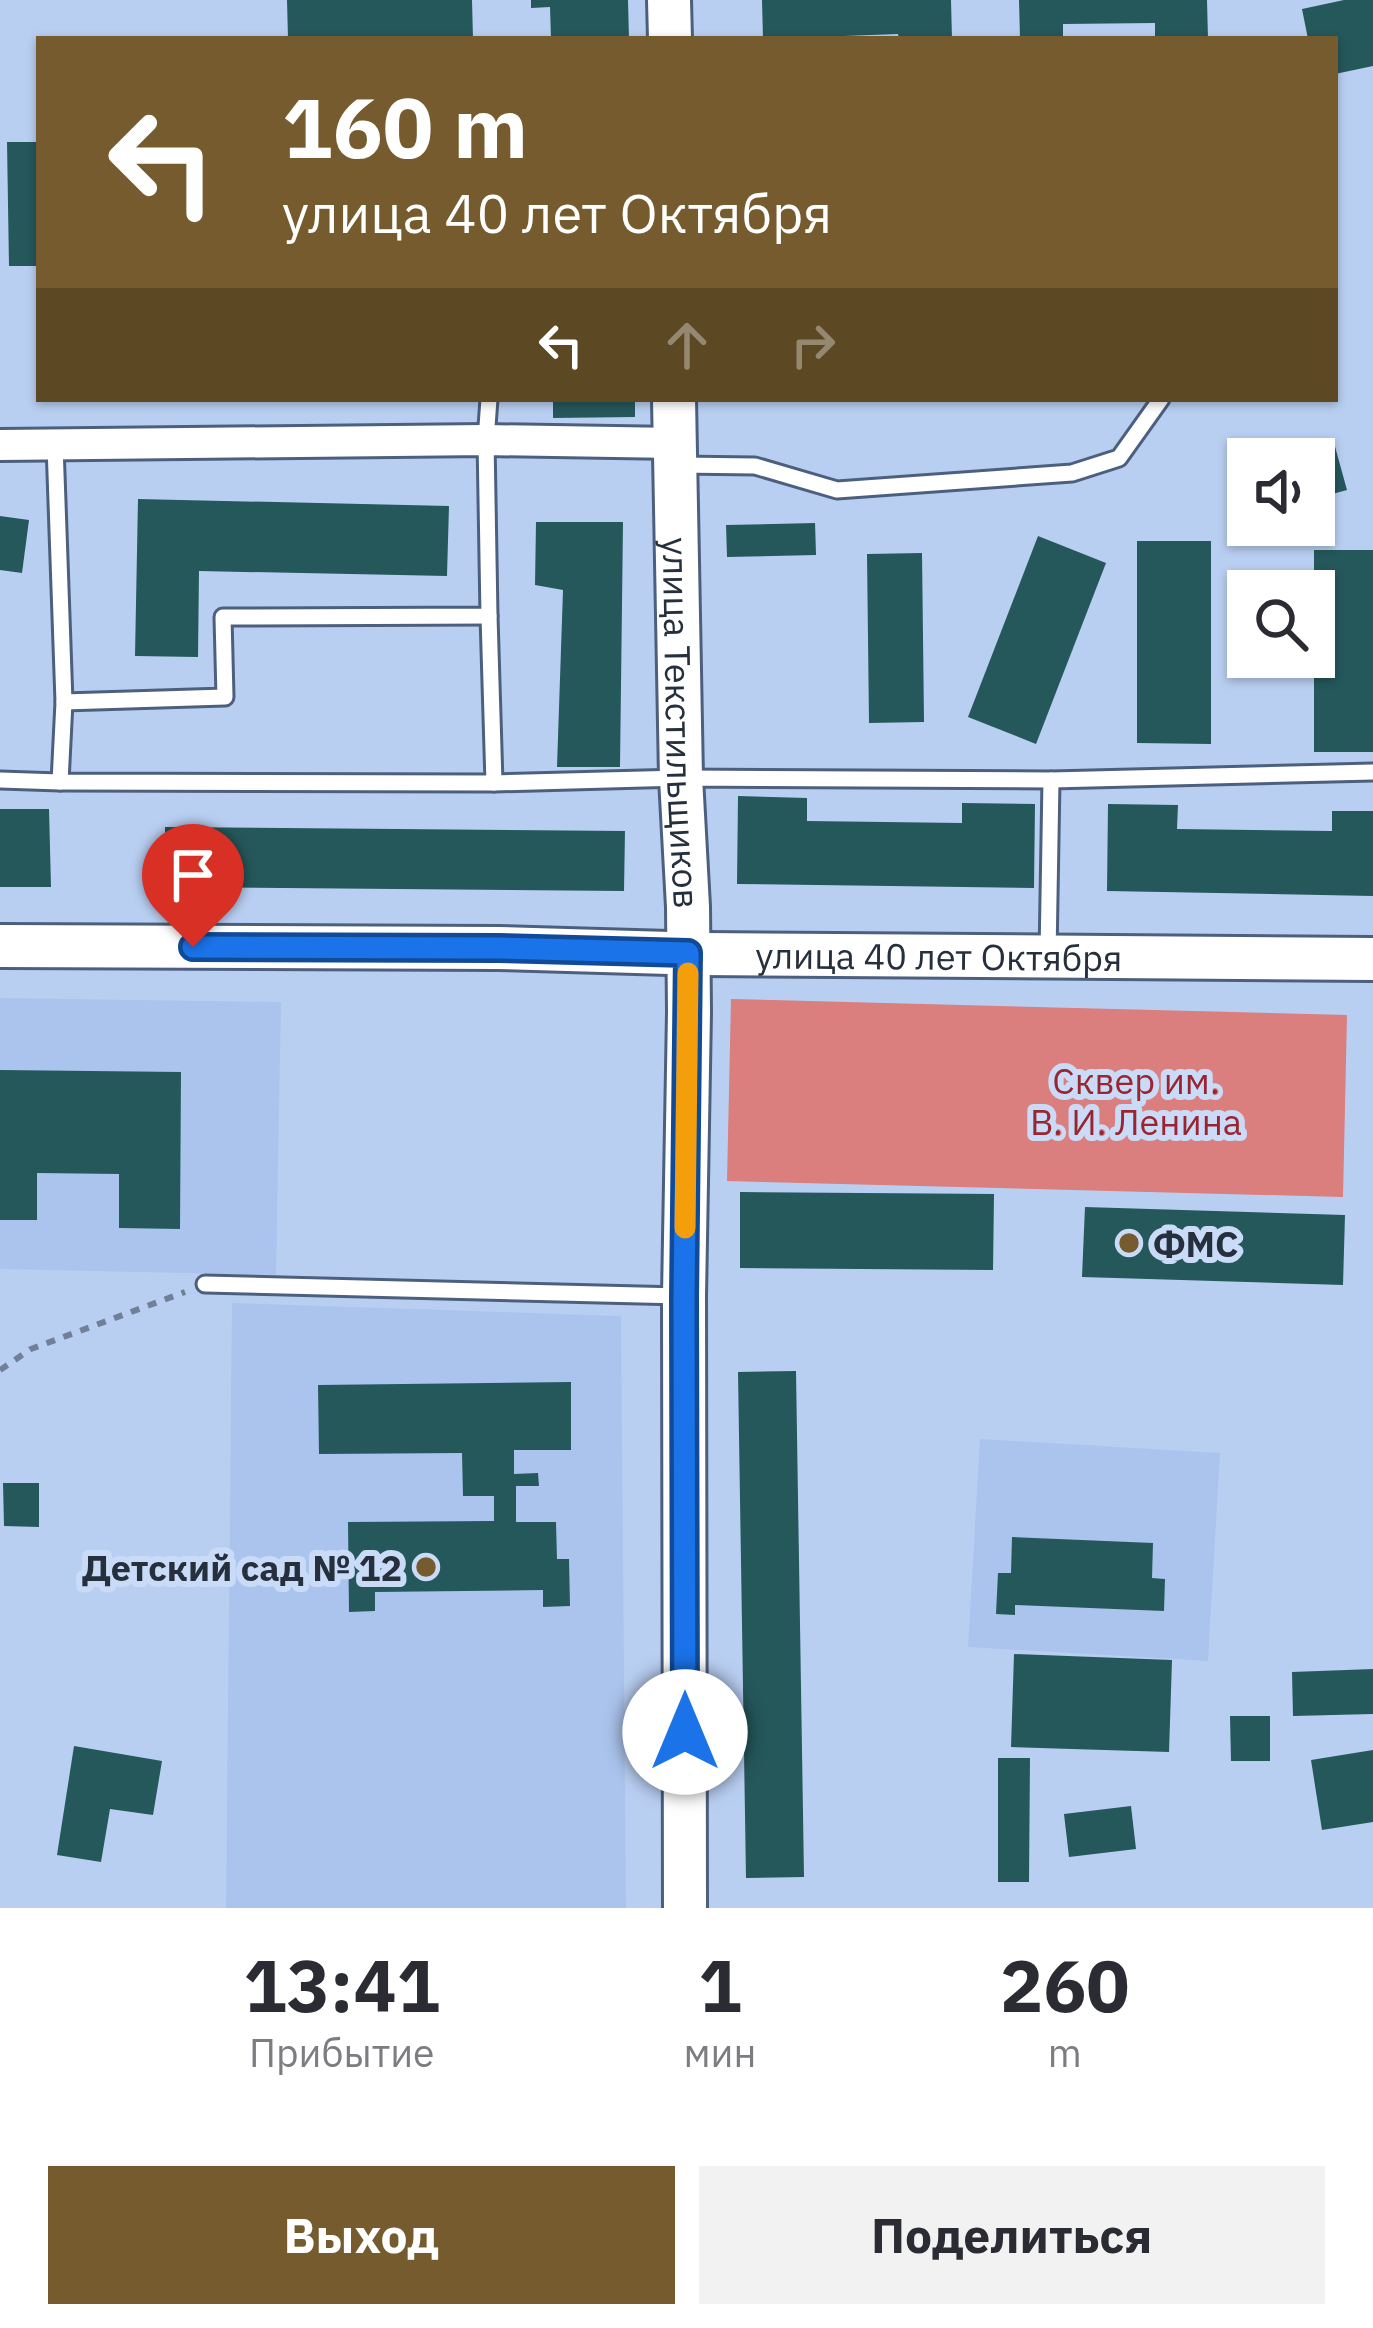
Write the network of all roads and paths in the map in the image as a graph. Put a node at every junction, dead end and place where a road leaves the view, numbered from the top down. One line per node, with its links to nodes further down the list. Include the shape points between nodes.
1 (669, 0): 2 (street)
2 (670, 36)
3 (489, 402): 6 (lane)
4 (674, 402): 9 (street, улица Текстильщиков)
5 (1159, 402): 9 (lane, via 1119,458 1072,472 837,490)
6 (486, 440): 8 (street); 9 (street); 10 (lane)
7 (0, 445): 8 (street)
8 (55, 445): 11 (lane)
9 (675, 454): 13 (street, улица Текстильщиков)
10 (490, 616): 11 (lane, via 223,617 225,697); 17 (lane)
11 (64, 702): 16 (lane)
12 (1373, 772): 15 (lane)
13 (680, 778): 15 (lane); 17 (lane); 19 (street, улица Текстильщиков)
14 (0, 780): 16 (lane)
15 (1052, 780): 20 (lane)
16 (60, 782): 17 (lane)
17 (494, 783)
18 (0, 946): 19 (street, улица 40 лет Октября)
19 (688, 953): 20 (street, улица 40 лет Октября); 23 (street, улица Текстильщиков)
20 (1048, 958): 21 (street, улица 40 лет Октября)
21 (1373, 959)
22 (205, 1284): 23 (lane); 24 (path, via 31,1348)
23 (684, 1297): 25 (street, улица Текстильщиков)
24 (0, 1370)
25 (685, 1908)

